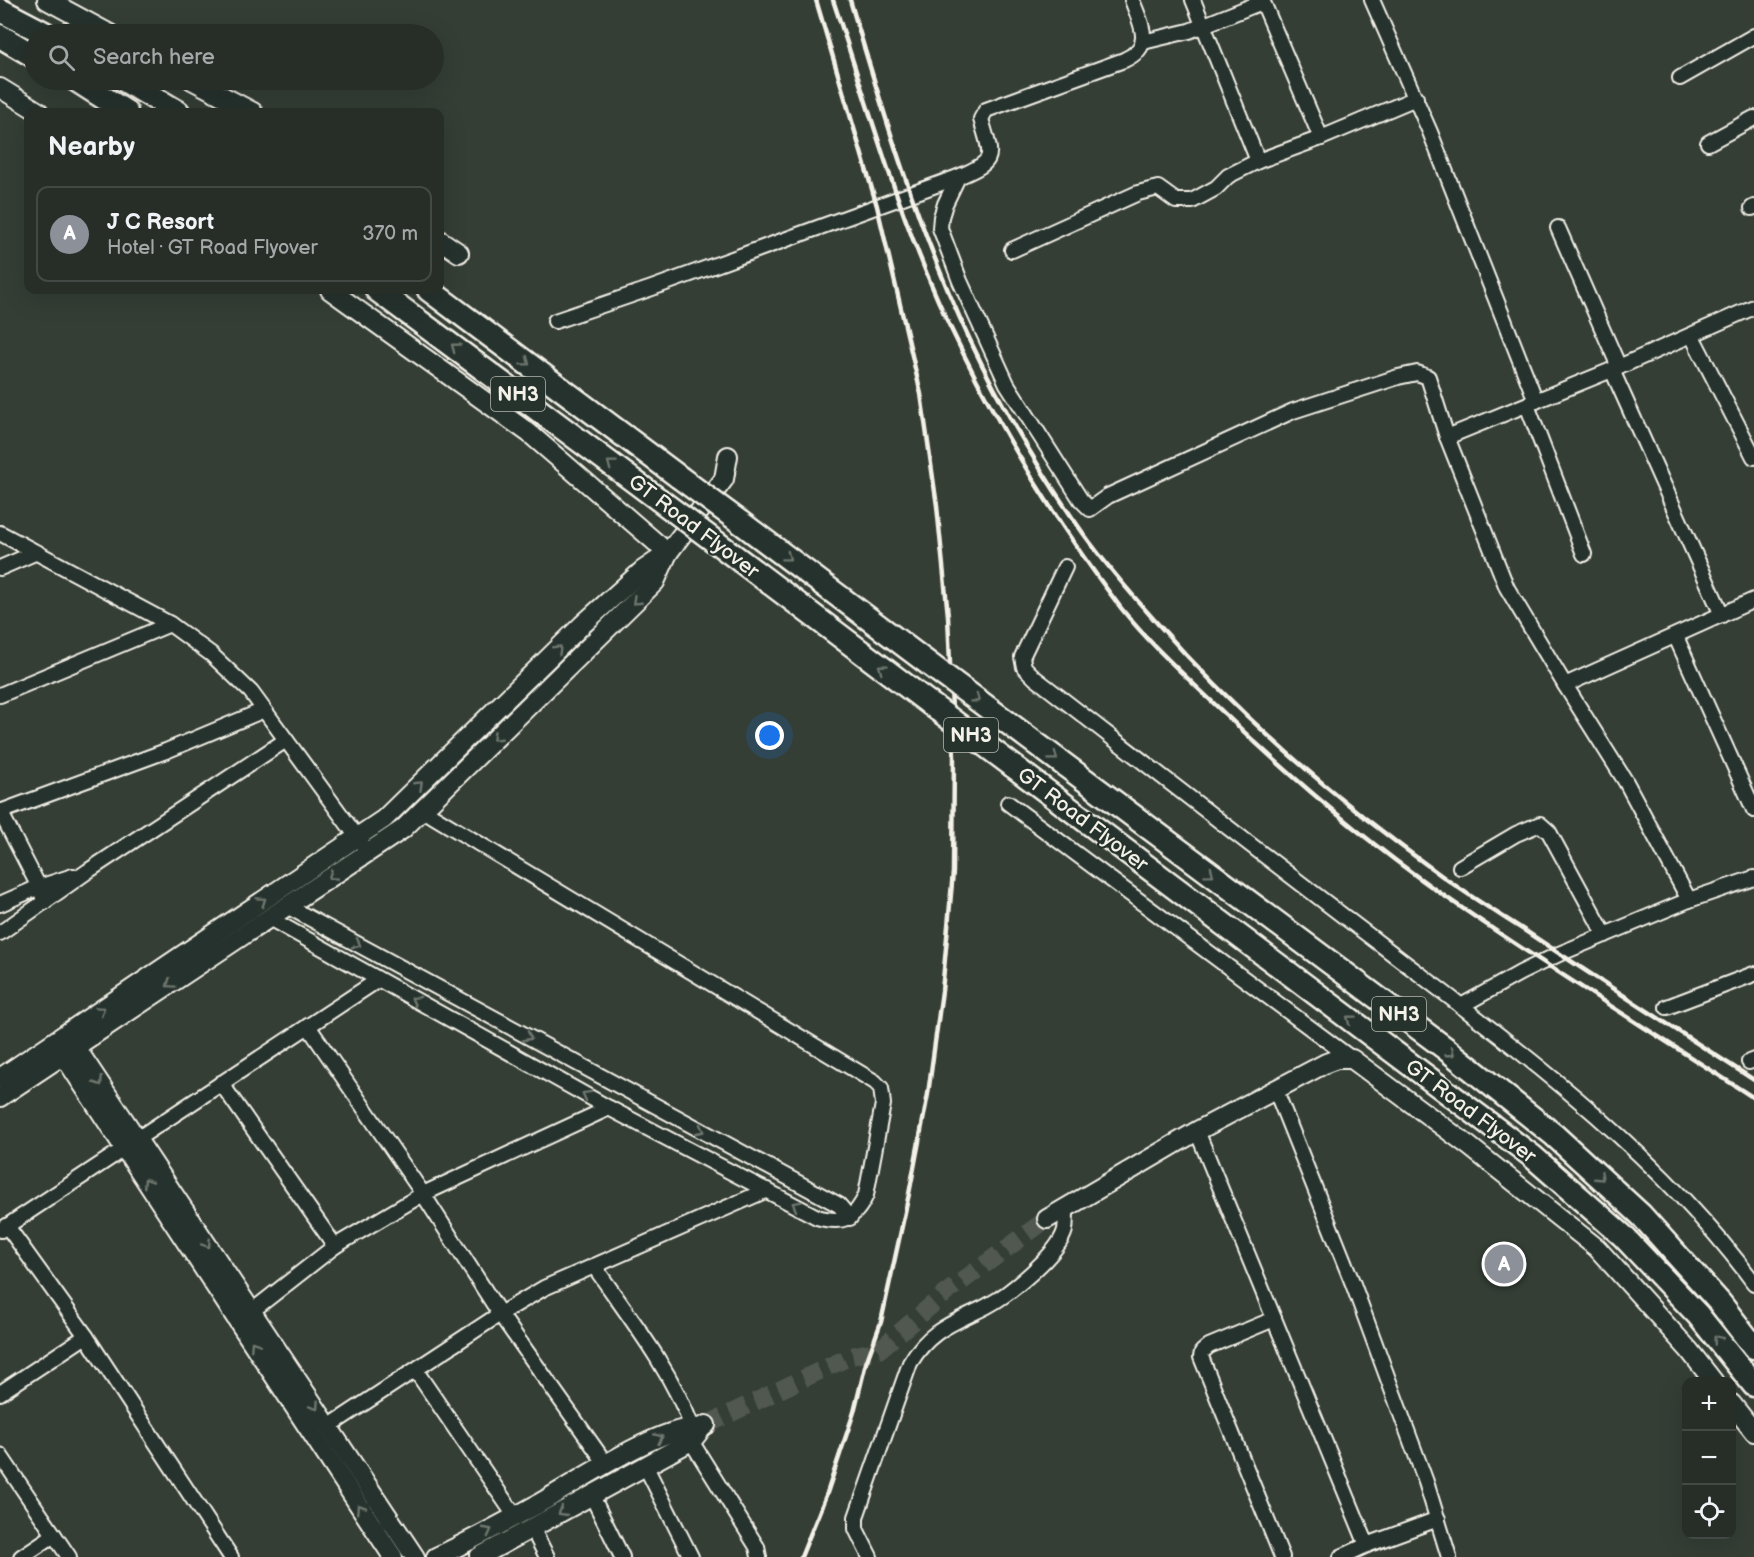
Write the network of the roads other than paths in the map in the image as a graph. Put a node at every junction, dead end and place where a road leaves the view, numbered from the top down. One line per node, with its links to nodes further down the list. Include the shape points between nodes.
1 (46, 0): 8 (street)
2 (1132, 0): 12 (street)
3 (1193, 0): 9 (street)
4 (1372, 0): 19 (street)
5 (1262, 1): 9 (street); 25 (street)
6 (0, 10): 7 (highway)
7 (27, 24)
8 (91, 24)
9 (1204, 26): 12 (street); 27 (street)
10 (0, 36): 13 (highway)
11 (1754, 36): 14 (street)
12 (1143, 42): 28 (street, via 1140,50 1124,60 986,110 981,119 990,156 981,167)
13 (24, 50)
14 (1680, 78)
15 (0, 88): 20 (street)
16 (92, 90): 21 (highway)
17 (141, 90): 22 (highway)
18 (211, 90): 23 (street)
19 (1416, 98): 25 (street); 40 (street)
20 (32, 108)
21 (120, 108)
22 (171, 108)
23 (244, 108)
24 (1754, 118): 26 (street)
25 (1321, 138): 27 (street)
26 (1708, 143)
27 (1258, 160): 31 (street, via 1192,201 1176,201 1158,188 1138,193)
28 (958, 177): 37 (street); 41 (street, via 940,217 940,228 960,281 1007,384 1090,509 1108,496 1293,411 1417,373 1430,380)
29 (1558, 228): 39 (street)
30 (444, 243): 32 (street)
31 (1012, 250)
32 (459, 253)
33 (336, 294): 46 (street, via 529,433)
34 (382, 294): 105 (highway, GT Road Flyover / NH3, one-way to 34, bridge, via 1698,1315 1622,1235 1532,1156)
35 (434, 294): 102 (highway, GT Road Flyover / NH3, one-way to 102, bridge, via 1445,1048 1554,1135 1641,1215 1720,1302)
36 (1754, 307): 38 (street)
37 (555, 321)
38 (1692, 336): 39 (street); 43 (street)
39 (1615, 369): 40 (street); 51 (street)
40 (1532, 403): 41 (street); 47 (street)
41 (1447, 436): 54 (street, via 1507,588)
42 (728, 456): 46 (street, via 724,479)
43 (1754, 457)
44 (0, 533): 45 (street)
45 (37, 552): 49 (street); 52 (street)
46 (668, 553): 59 (street, one-way to 59, via 655,582); 62 (street, one-way to 46, via 384,819 582,625 643,570)
47 (1584, 554)
48 (1065, 567): 77 (street, via 1022,657 1024,667)
49 (0, 568)
50 (1754, 600): 51 (street)
51 (1722, 615): 53 (street)
52 (170, 624): 55 (street); 56 (street, via 211,654)
53 (1676, 637): 54 (street); 60 (street)
54 (1565, 686): 68 (street, via 1626,782)
55 (0, 695)
56 (264, 710): 57 (street); 61 (street, via 166,751)
57 (286, 740): 62 (street); 65 (street)
58 (1008, 803): 81 (street)
59 (423, 810): 63 (street); 92 (street, via 875,1082 884,1096 883,1104 866,1195)
60 (1754, 810)
61 (0, 811): 67 (street)
62 (357, 837): 63 (street); 80 (street, one-way to 62)
63 (368, 852): 71 (street, one-way to 71)
64 (1460, 867): 74 (street, via 1540,824 1549,832)
65 (88, 871): 67 (street); 69 (street)
66 (1753, 880): 68 (street)
67 (39, 887): 69 (street); 70 (street)
68 (1689, 900): 74 (street)
69 (45, 902): 73 (street)
70 (0, 904)
71 (287, 906): 72 (street); 92 (street, one-way to 92, via 839,1205)
72 (269, 918): 76 (street); 80 (street, one-way to 80)
73 (0, 933)
74 (1605, 935): 77 (street, via 1520,973)
75 (1754, 974): 78 (street)
76 (378, 980): 79 (street); 86 (street, one-way to 76)
77 (1461, 1006): 97 (street, via 1620,1134 1704,1222)
78 (1667, 1007)
79 (309, 1026): 83 (street); 90 (street)
80 (65, 1044): 82 (street); 85 (street); 88 (street)
81 (1352, 1059): 84 (street, via 1326,1063); 104 (street, via 1597,1248)
82 (0, 1078)
83 (221, 1083): 88 (street); 95 (street)
84 (1276, 1091): 87 (street); 116 (street, via 1353,1284)
85 (0, 1097)
86 (609, 1108): 89 (street); 90 (street)
87 (1197, 1131): 91 (street); 100 (street)
88 (131, 1144): 94 (street); 98 (street, one-way to 98); 123 (street, one-way to 88)
89 (767, 1190): 92 (street, one-way to 89, via 833,1221 817,1217); 96 (street)
90 (423, 1194): 95 (street); 99 (street)
91 (1066, 1207): 93 (street); 131 (street, via 1062,1238 1031,1273 1009,1293 930,1337 910,1362 856,1517 856,1529)
92 (850, 1218)
93 (1047, 1219)
94 (3, 1228): 101 (street)
95 (335, 1246): 98 (street)
96 (594, 1266): 99 (street, via 544,1288); 109 (street, via 663,1367)
97 (1754, 1283)
98 (252, 1311): 108 (street, one-way to 108)
99 (500, 1314): 103 (street); 112 (street)
100 (1274, 1319): 119 (street); 132 (street, via 1209,1346 1201,1357)
101 (86, 1336): 106 (street); 122 (street)
102 (1754, 1347)
103 (416, 1371): 108 (street); 115 (street)
104 (1710, 1377)
105 (1754, 1385)
106 (0, 1393)
107 (1736, 1410): 110 (street)
108 (328, 1426): 124 (street)
109 (697, 1430): 112 (street, one-way to 109, via 665,1435); 113 (street); 130 (street)
110 (1754, 1432)
111 (0, 1455): 118 (street)
112 (606, 1464): 115 (street)
113 (645, 1466): 114 (street); 129 (street)
114 (591, 1494): 117 (street, one-way to 117); 128 (street)
115 (515, 1516): 125 (street, one-way to 115)
116 (1438, 1519): 119 (street); 134 (street)
117 (532, 1528): 126 (street); 127 (street)
118 (54, 1535): 120 (street); 121 (street)
119 (1367, 1545): 133 (street)
120 (21, 1557)
121 (69, 1557)
122 (231, 1557)
123 (393, 1557)
124 (415, 1557)
125 (436, 1557)
126 (480, 1557)
127 (548, 1557)
128 (622, 1557)
129 (691, 1557)
130 (759, 1557)
131 (870, 1557)
132 (1282, 1557)
133 (1341, 1557)
134 (1449, 1557)

